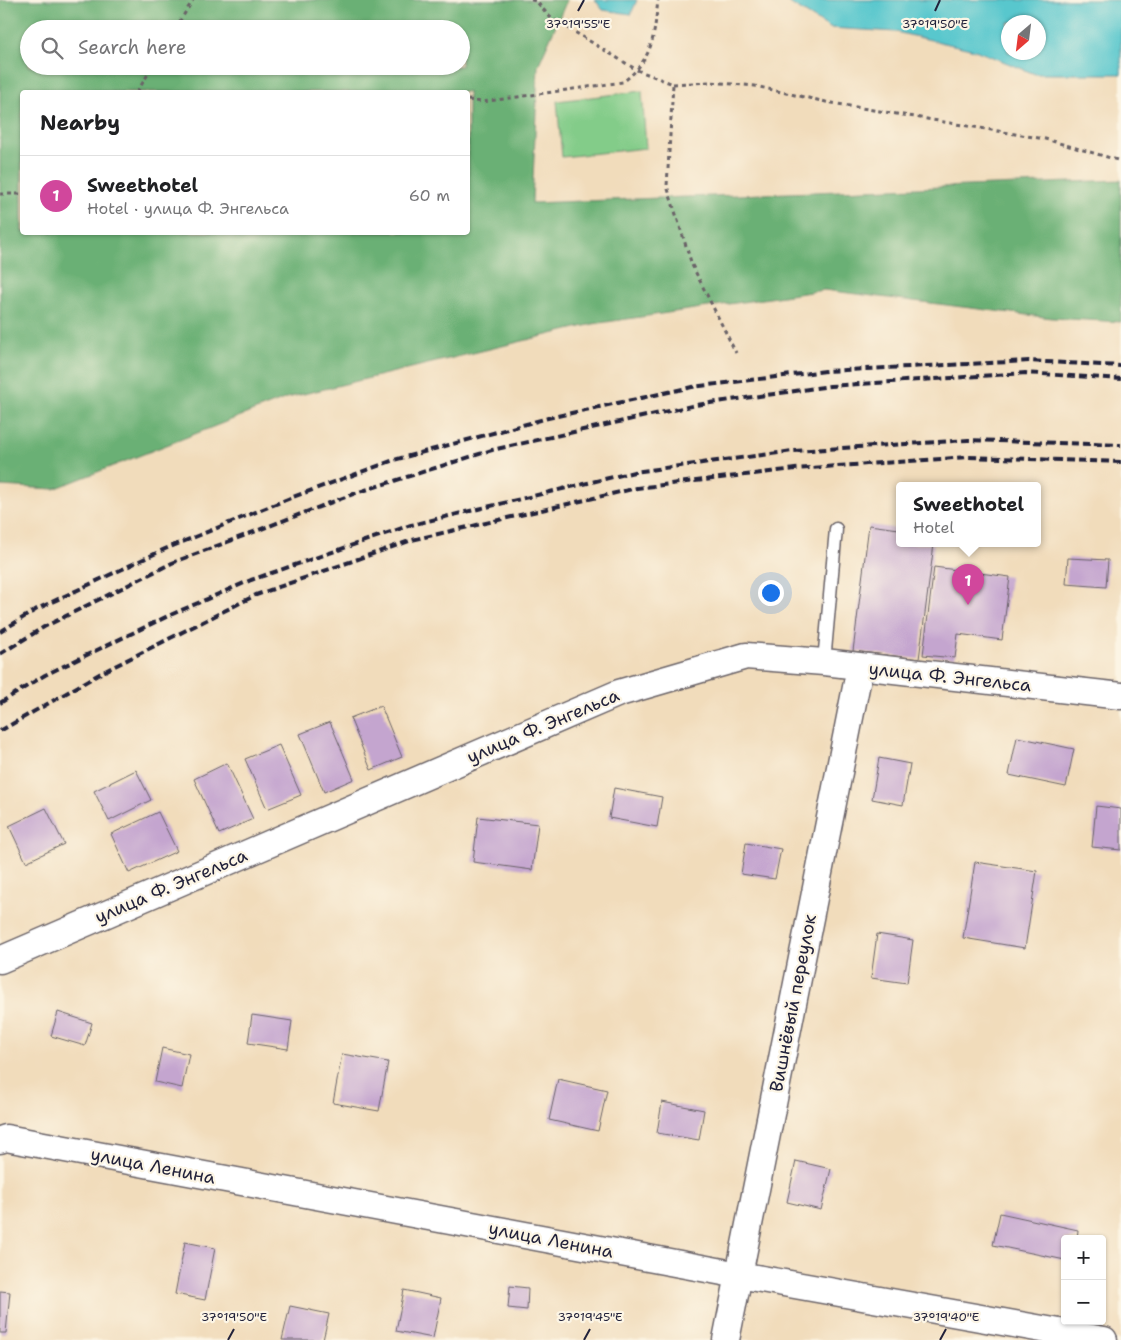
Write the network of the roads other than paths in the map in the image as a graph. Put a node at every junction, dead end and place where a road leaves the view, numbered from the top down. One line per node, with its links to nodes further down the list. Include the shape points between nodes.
1 (836, 529): 2 (lane)
2 (824, 662): 3 (street, улица Ф. Энгельса); 5 (street, улица Ф. Энгельса, via 746,656 618,693)
3 (860, 666): 4 (street, улица Ф. Энгельса); 7 (street, Вишнёвый переулок)
4 (1121, 696)
5 (0, 960)
6 (0, 1140): 7 (street, улица Ленина, via 6,1138)
7 (739, 1275): 8 (street, Вишнёвый переулок); 9 (street, улица Ленина)
8 (726, 1340)
9 (1104, 1340)

